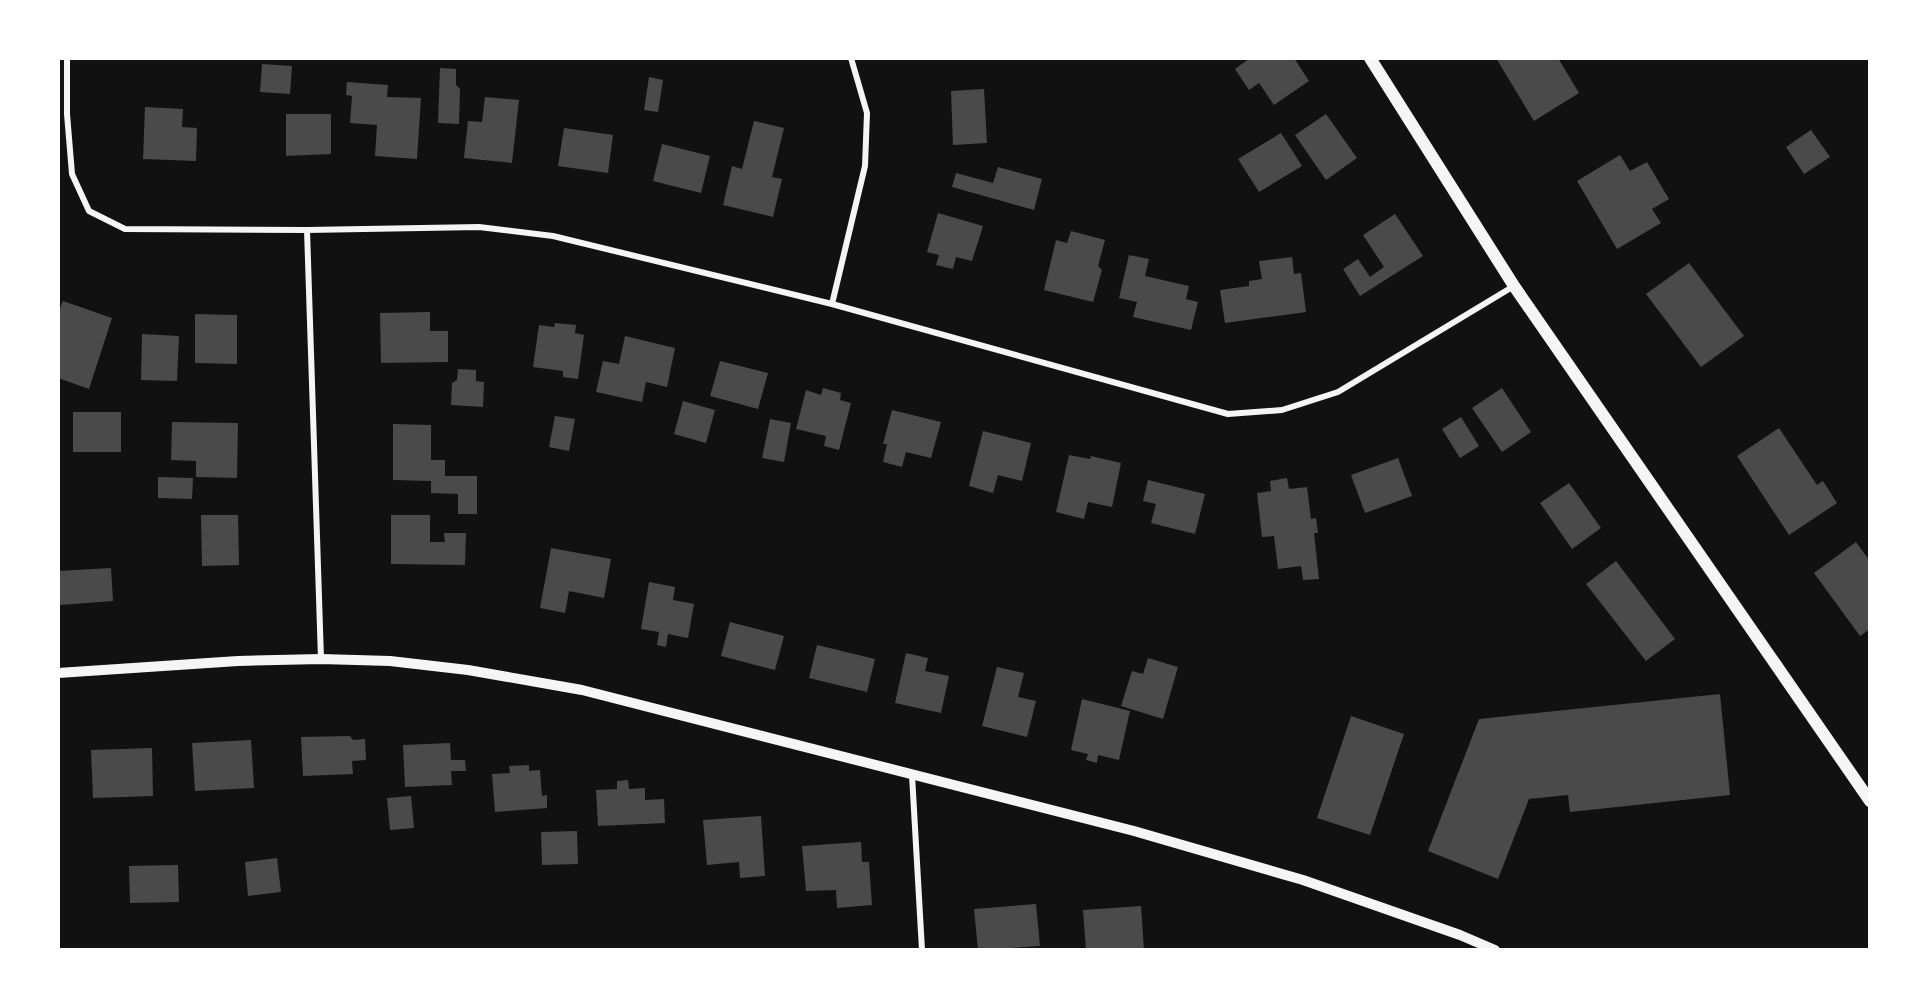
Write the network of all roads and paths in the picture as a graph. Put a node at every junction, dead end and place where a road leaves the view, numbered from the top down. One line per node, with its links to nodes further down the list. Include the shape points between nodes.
1 (67, 58): 4 (street, via 72,174 90,211 125,229)
2 (851, 58): 6 (street, via 867,112 865,166)
3 (1370, 58): 5 (main road)
4 (307, 230): 6 (street, via 479,227 553,236); 7 (street)
5 (1514, 285): 6 (street, via 1338,392 1281,410 1228,414); 10 (main road)
6 (832, 304)
7 (321, 659): 8 (street); 9 (street, via 390,661 468,670 582,690)
8 (58, 673)
9 (912, 775): 11 (street); 12 (street, via 1134,831 1303,880)
10 (1869, 801)
11 (922, 950)
12 (1495, 950)

